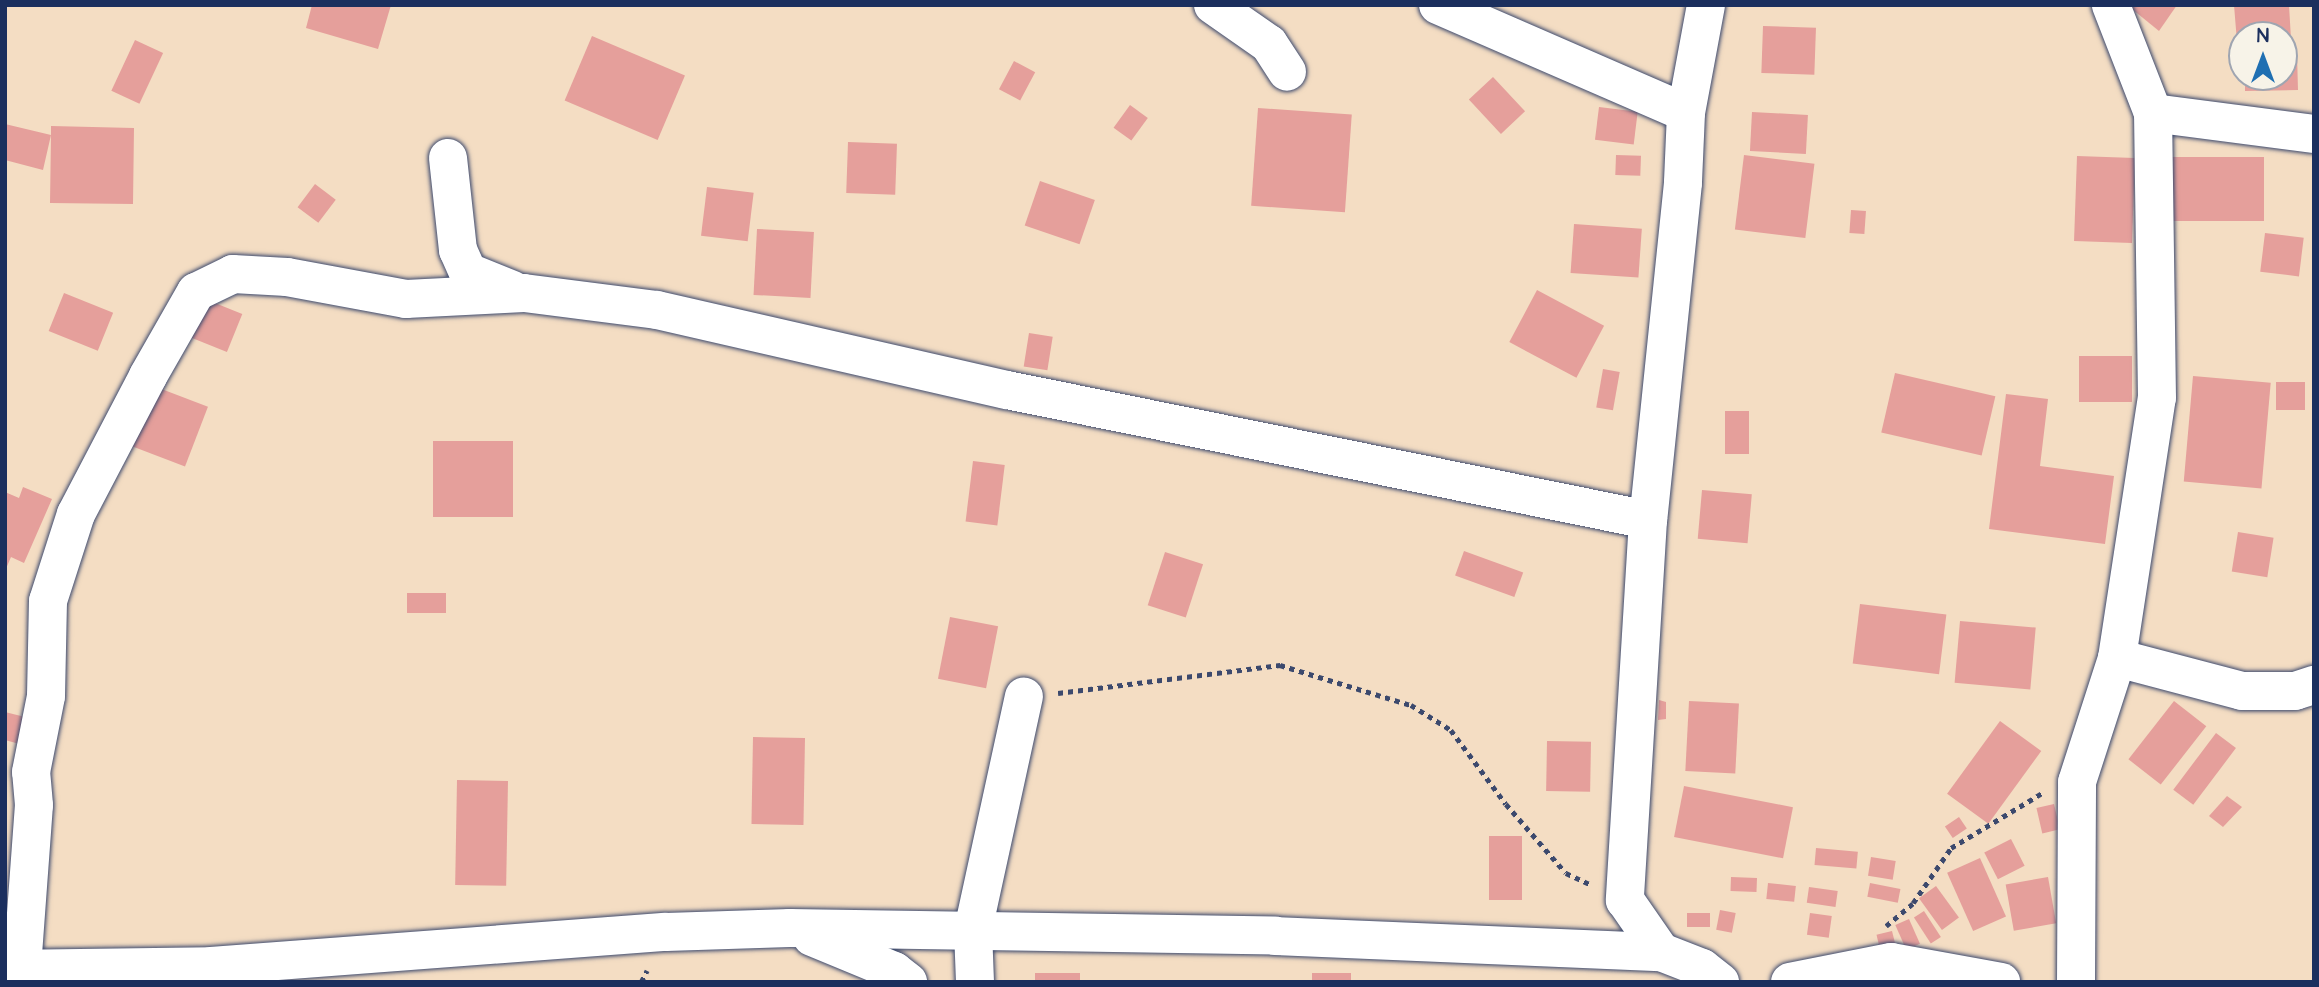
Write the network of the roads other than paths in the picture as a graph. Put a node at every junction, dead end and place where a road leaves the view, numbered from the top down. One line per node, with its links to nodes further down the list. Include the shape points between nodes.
1 (1213, 5): 5 (street, via 1269,44)
2 (1437, 5): 6 (street)
3 (1706, 5): 6 (street)
4 (2111, 5): 7 (street)
5 (1287, 72)
6 (1686, 113): 11 (street, via 1683,183)
7 (2153, 113): 8 (street); 12 (street, via 2157,398)
8 (2314, 134)
9 (448, 158): 10 (street, via 458,250 468,272)
10 (524, 293): 11 (street, via 657,310 1007,390); 18 (street, via 406,299 287,277 233,274 196,292 76,514 48,601 46,696 31,772 34,805)
11 (1648, 520): 17 (street, via 1625,900)
12 (2117, 658): 13 (street, via 2242,691 2295,691); 24 (street, via 2077,782)
13 (2314, 685)
14 (1024, 697): 16 (street)
15 (790, 928): 16 (street); 18 (street, via 666,932 211,966); 19 (street, via 894,971)
16 (973, 930): 17 (street); 20 (street)
17 (1661, 952): 21 (street, via 1702,968)
18 (14, 968)
19 (908, 982)
20 (975, 982)
21 (1720, 982)
22 (1790, 982): 23 (street, via 1891,962)
23 (2001, 982)
24 (2076, 982)

